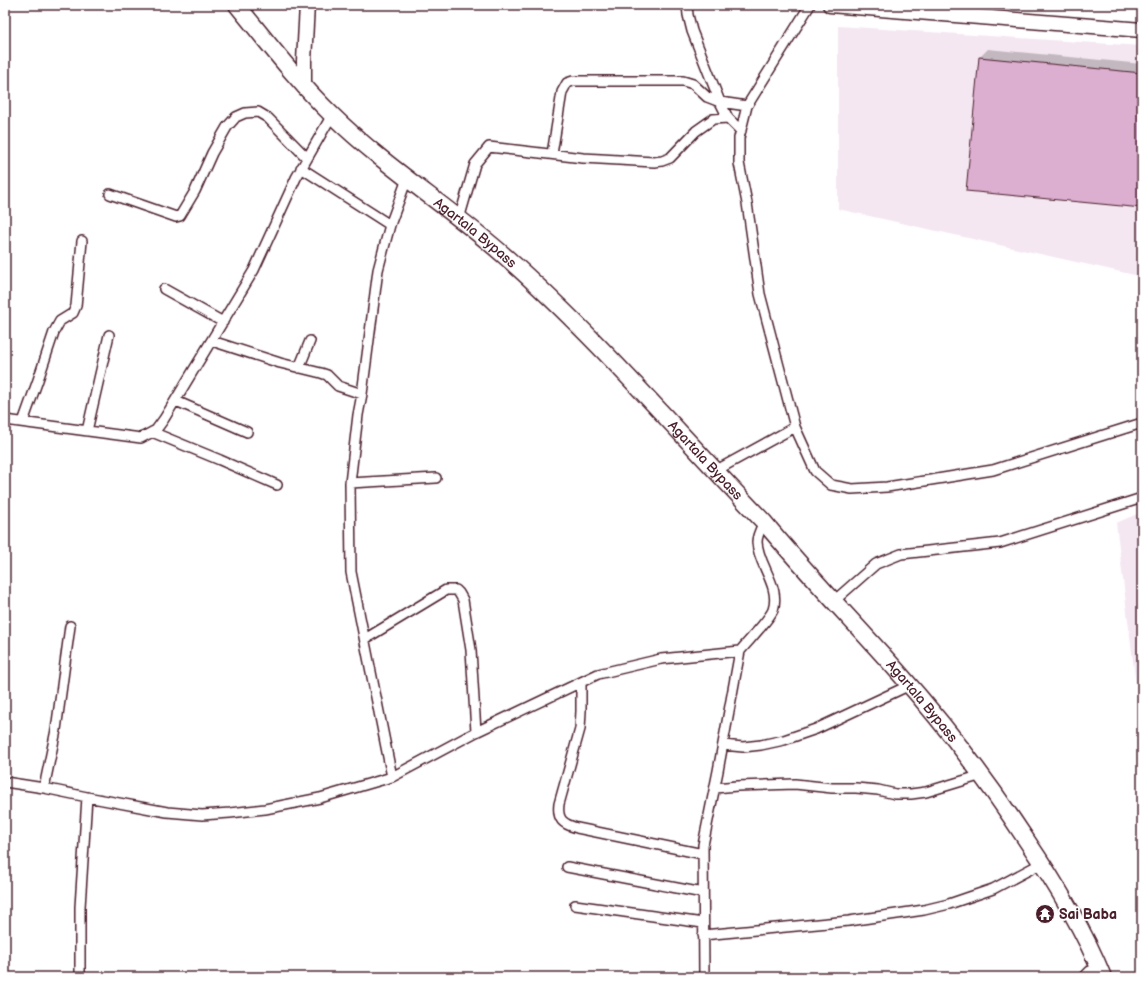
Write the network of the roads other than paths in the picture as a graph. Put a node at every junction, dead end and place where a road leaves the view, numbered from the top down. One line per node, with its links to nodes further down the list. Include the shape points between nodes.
1 (237, 5): 8 (highway, Agartala Bypass)
2 (307, 5): 8 (main road)
3 (687, 5): 9 (street, via 692,30)
4 (810, 5): 10 (street)
5 (830, 5): 6 (main road)
6 (868, 6): 7 (main road)
7 (1142, 30)
8 (304, 87): 11 (highway, Agartala Bypass)
9 (720, 102): 10 (street); 12 (street); 14 (street, via 707,97 693,84 683,81 573,81 567,83 562,92)
10 (747, 106): 13 (street)
11 (332, 115): 15 (street); 17 (highway, Agartala Bypass)
12 (728, 118): 13 (street); 14 (street, via 713,119 696,131 670,158 662,161 583,158)
13 (741, 132): 33 (street, via 738,163 747,203 760,294)
14 (552, 154): 19 (street, via 490,147 475,164)
15 (307, 158): 16 (street); 18 (street, via 268,118 258,112 245,113 236,117 227,127 180,216 176,217)
16 (302, 168): 20 (street); 23 (street, via 254,270)
17 (407, 179): 19 (highway, Agartala Bypass); 20 (street)
18 (110, 194)
19 (459, 218): 37 (highway, Agartala Bypass, via 507,258 570,317)
20 (390, 225): 28 (street, via 378,270)
21 (82, 241): 31 (street, via 76,306 73,313 60,321 54,332)
22 (164, 289): 23 (street)
23 (223, 322): 25 (street)
24 (109, 335): 34 (street)
25 (212, 341): 27 (street); 29 (street)
26 (310, 341): 27 (street)
27 (299, 368): 28 (street, via 327,375 338,386)
28 (362, 394): 39 (street)
29 (176, 401): 35 (street); 36 (street)
30 (5, 420): 31 (street)
31 (23, 422): 34 (street)
32 (1142, 423): 33 (street, via 994,470 887,487 852,489 831,485 815,471)
33 (796, 427): 37 (street)
34 (87, 431): 35 (street, via 141,438)
35 (152, 432): 40 (street)
36 (247, 432)
37 (715, 471): 42 (highway, Agartala Bypass)
38 (436, 478): 39 (street)
39 (350, 483): 45 (street, via 352,572)
40 (277, 486)
41 (1142, 498): 43 (street, via 1000,543 901,554 876,564)
42 (764, 522): 43 (highway, Agartala Bypass); 46 (street, via 758,533 757,542 775,594 773,610)
43 (834, 601): 48 (highway, Agartala Bypass)
44 (70, 626): 54 (street, via 56,730)
45 (365, 639): 49 (street, via 446,590 456,590 463,600 471,650); 52 (street)
46 (740, 650): 47 (street, via 661,659 598,674); 50 (street)
47 (581, 683): 49 (street); 57 (street, via 580,729 558,804 558,813 562,820 567,825 577,828)
48 (910, 685): 50 (street, via 816,729 784,740 761,746); 51 (highway, Agartala Bypass)
49 (476, 732): 52 (street)
50 (723, 745): 55 (street)
51 (982, 775): 55 (street, via 911,794 795,784); 58 (highway, Agartala Bypass)
52 (392, 777): 56 (street, via 320,798 265,809 202,815 168,812)
53 (5, 782): 54 (street)
54 (44, 788): 56 (street)
55 (714, 788): 57 (street)
56 (87, 797): 65 (street, via 80,907)
57 (703, 854): 60 (street)
58 (1042, 863): 63 (street, via 993,889 924,910 849,921); 64 (highway, Agartala Bypass, via 1079,925)
59 (567, 867): 60 (street)
60 (703, 893): 62 (street)
61 (575, 905): 62 (street)
62 (703, 923): 63 (street)
63 (703, 935): 66 (street)
64 (1102, 972): 67 (street, via 1090,971)
65 (80, 977)
66 (704, 977)
67 (1084, 977)

